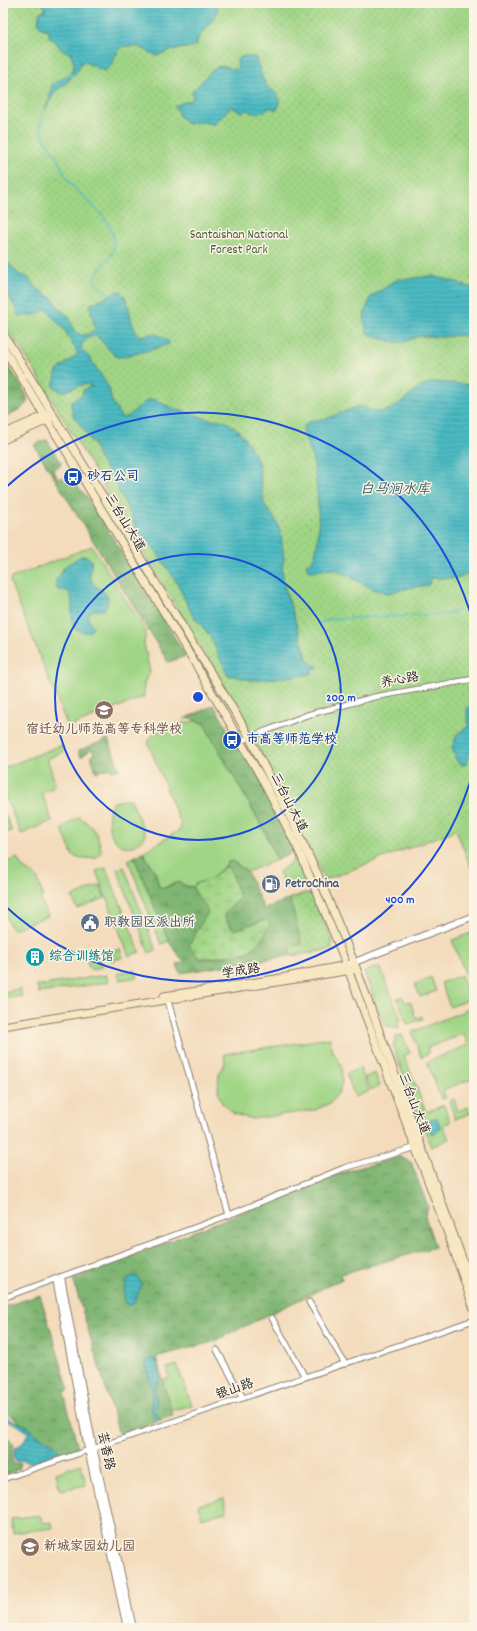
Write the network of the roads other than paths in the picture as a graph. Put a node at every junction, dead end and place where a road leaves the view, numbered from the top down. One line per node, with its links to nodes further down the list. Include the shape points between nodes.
1 (3, 333): 3 (main road, 三台山大道)
2 (3, 347): 3 (main road, 三台山大道)
3 (48, 417): 4 (main road); 5 (main road); 7 (main road, 三台山大道); 8 (main road, 三台山大道)
4 (3, 434)
5 (3, 440)
6 (474, 680): 7 (street, 养心路, via 374,697 307,715)
7 (249, 738): 8 (street, 养心路); 10 (main road, 三台山大道, via 318,874)
8 (240, 741): 11 (main road, 三台山大道, via 266,784 300,853)
9 (474, 916): 10 (street, 学成路)
10 (356, 966): 11 (main road, 学成路); 15 (main road, 三台山大道)
11 (348, 968): 12 (main road, 学成路); 13 (main road, 学成路); 15 (main road, 三台山大道)
12 (168, 1001): 14 (main road, 学成路); 16 (street)
13 (3, 1022)
14 (3, 1026)
15 (419, 1146): 16 (street, via 344,1168); 18 (main road, 三台山大道); 21 (main road, 三台山大道)
16 (229, 1215): 17 (street)
17 (58, 1278): 19 (street); 28 (street, 芸香路)
18 (474, 1291)
19 (3, 1298)
20 (309, 1302): 25 (street)
21 (474, 1309)
22 (272, 1318): 26 (street)
23 (474, 1320): 25 (street, 银山路)
24 (217, 1350): 27 (street)
25 (345, 1364): 26 (street, 银山路)
26 (305, 1377): 27 (street, 银山路)
27 (243, 1398): 28 (street, 银山路)
28 (91, 1450): 29 (street, 银山路); 30 (street, 芸香路); 31 (street, 芸香路)
29 (3, 1479)
30 (127, 1628)
31 (133, 1628)

